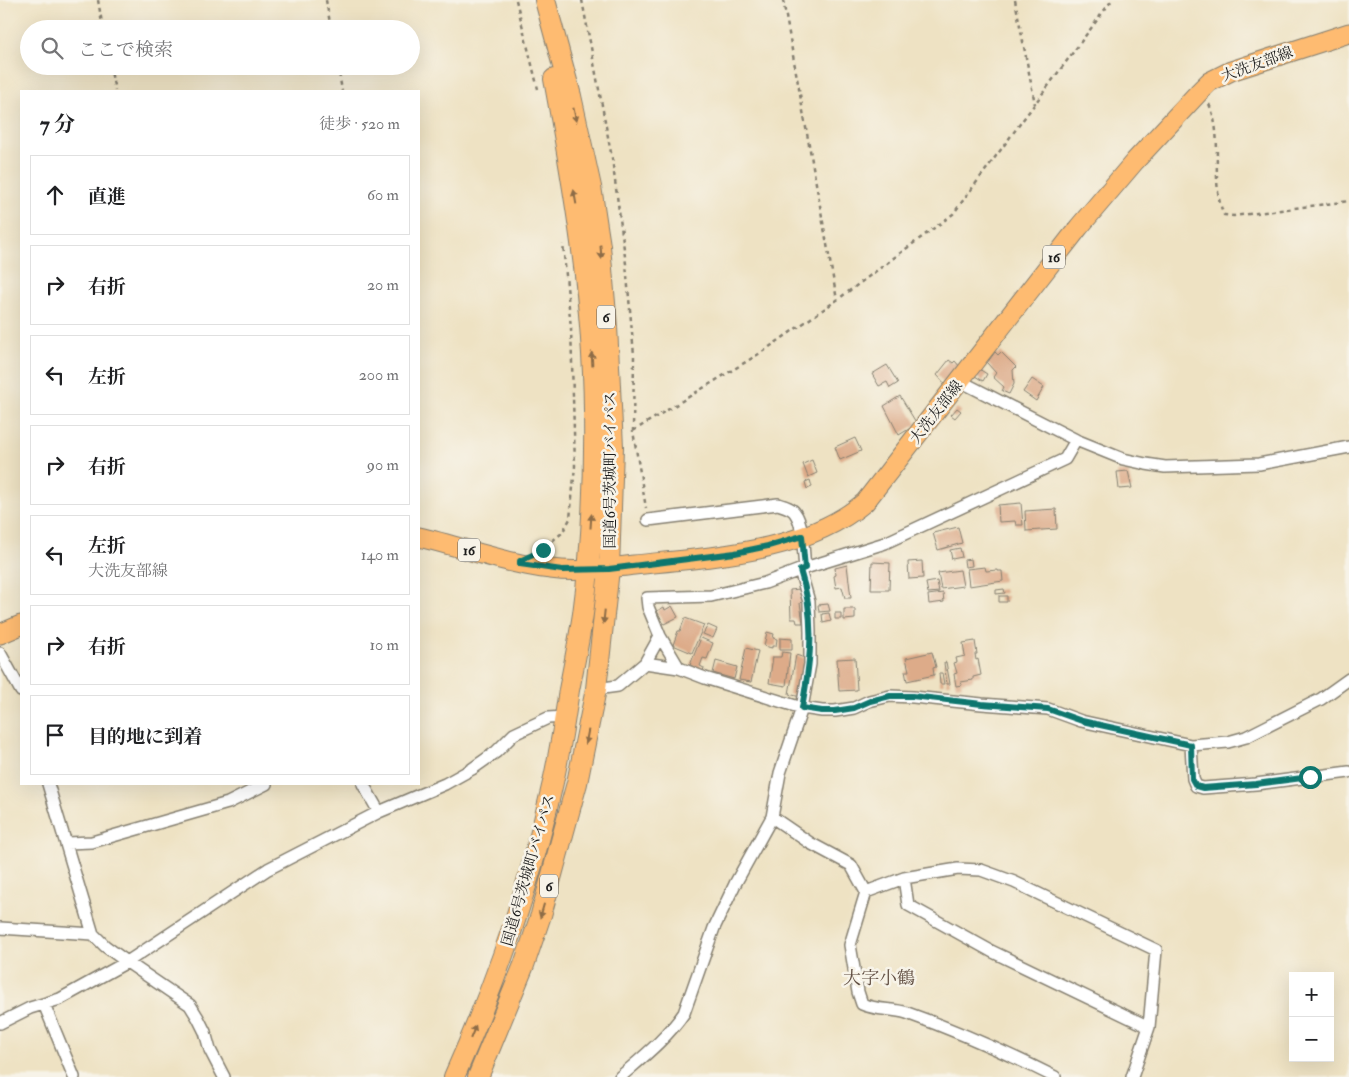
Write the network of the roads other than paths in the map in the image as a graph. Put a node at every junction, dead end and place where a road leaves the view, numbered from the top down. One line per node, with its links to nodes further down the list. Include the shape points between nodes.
1 (538, 0): 12 (highway, 国道6号茨城町バイパス, one-way to 1, via 594,409 590,340 577,208)
2 (545, 0): 10 (highway, 国道6号茨城町バイパス / 6, one-way to 10, via 575,114 600,246 613,447)
3 (1349, 34): 4 (main road, 大洗友部線 / 16, via 1231,71 1209,82 1079,226)
4 (960, 381): 5 (street); 8 (main road, 大洗友部線 / 16, via 865,502 825,528)
5 (1076, 440): 6 (street, via 1123,459 1165,466 1259,464); 11 (street, via 1065,458 924,526 885,543)
6 (1349, 446)
7 (648, 520): 8 (street, via 778,504 796,514)
8 (802, 536): 10 (main road, 大洗友部線 / 16, via 735,553); 11 (street)
9 (420, 537): 12 (main road, 大洗友部線 / 16, via 520,564)
10 (609, 569): 12 (main road, 大洗友部線 / 16); 20 (highway, 国道6号茨城町バイパス / 6, one-way to 20)
11 (802, 569): 15 (street, via 765,583 711,596 646,598); 22 (street, via 809,602 810,632 810,664)
12 (587, 570): 23 (highway, 国道6号茨城町バイパス, via 583,614)
13 (20, 625): 14 (main road)
14 (0, 634)
15 (660, 636): 17 (street); 18 (street)
16 (0, 653): 21 (street)
17 (645, 663): 18 (street); 20 (street, via 618,686)
18 (679, 668): 22 (street)
19 (1349, 679): 24 (street, via 1321,699 1246,737)
20 (596, 689): 43 (highway, 国道6号茨城町バイパス / 6, one-way to 43, via 577,783 541,915)
21 (20, 690)
22 (802, 708): 24 (street, via 835,711 890,696 912,696 1048,709 1082,721); 30 (street, via 780,773)
23 (565, 718): 29 (street, via 548,718 514,734 472,769); 42 (highway, 国道6号茨城町バイパス, one-way to 23, via 511,935 552,791)
24 (1191, 745): 25 (street, via 1192,779 1196,786 1203,788)
25 (1349, 772)
26 (48, 785): 31 (street)
27 (260, 785): 31 (street, via 228,803 101,840)
28 (364, 785): 29 (street)
29 (379, 812): 36 (street, via 268,869)
30 (772, 817): 33 (street, via 810,844 852,865); 44 (street, via 714,928 684,1013 651,1051)
31 (67, 843): 35 (street)
32 (904, 878): 33 (street); 39 (street, via 908,905 991,951); 39 (street, via 958,869 981,870 1014,882 1156,950)
33 (866, 892): 45 (street, via 850,945 862,1004 874,1009 902,1011 937,1024)
34 (0, 928): 35 (street)
35 (93, 934): 36 (street)
36 (127, 962): 37 (street, via 60,999); 41 (street, via 190,1005)
37 (44, 1004): 38 (street); 40 (street)
38 (0, 1024)
39 (1149, 1026): 46 (street)
40 (74, 1077)
41 (224, 1077)
42 (454, 1077)
43 (478, 1077)
44 (620, 1077)
45 (1055, 1077)
46 (1132, 1077)

